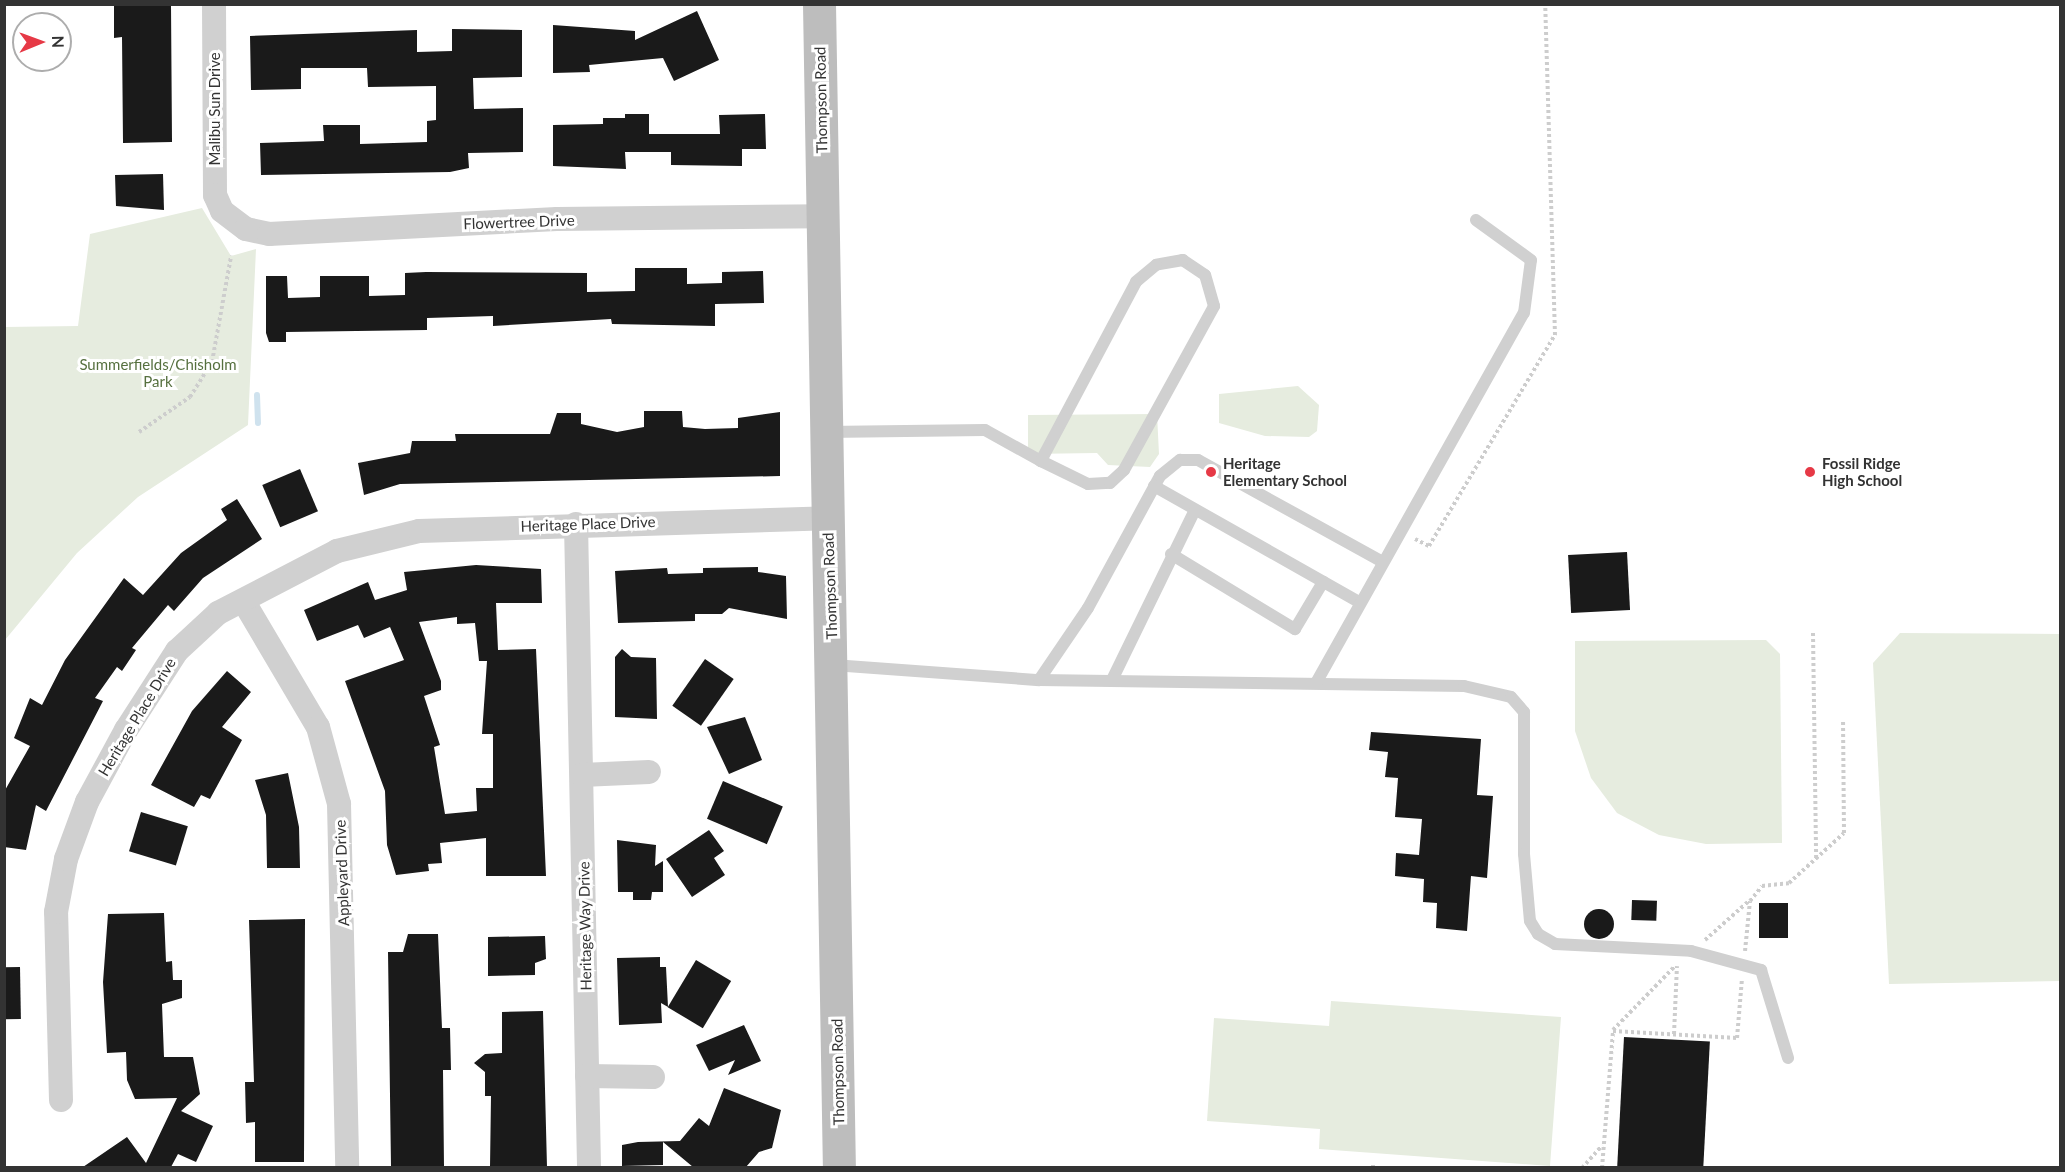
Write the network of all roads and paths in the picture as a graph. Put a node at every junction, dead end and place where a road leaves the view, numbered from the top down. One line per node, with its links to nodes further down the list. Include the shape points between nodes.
1 (214, 4): 3 (street, Malibu Sun Drive, via 215,195)
2 (819, 4): 4 (street, Thompson Road)
3 (222, 211): 4 (street, Flowertree Drive, via 246,230 269,234 557,219)
4 (823, 216): 8 (street, Thompson Road)
5 (1476, 220): 15 (lane, via 1531,260 1524,312)
6 (231, 256): 7 (path, via 212,362 190,397)
7 (139, 432)
8 (826, 432): 9 (lane, via 985,430); 12 (street, Thompson Road)
9 (1041, 461): 9 (lane, via 1088,484 1110,483 1124,470 1214,306 1204,275 1183,260 1156,265 1136,282)
10 (1154, 486): 11 (lane); 15 (lane, via 1180,460 1198,460); 21 (lane, via 1088,608)
11 (1195, 510): 14 (lane); 16 (lane)
12 (828, 518): 13 (street, Heritage Place Drive); 20 (street, Thompson Road)
13 (576, 524): 17 (street, Heritage Place Drive, via 446,528 379,538 320,559); 25 (street, Heritage Way Drive)
14 (1171, 554): 16 (lane, via 1295,629); 22 (lane)
15 (1381, 561): 18 (lane)
16 (1323, 582): 18 (lane)
17 (244, 602): 32 (street, Heritage Place Drive, via 218,613 177,651 87,802 66,859 56,912); 34 (street, Appleyard Drive, via 318,727 339,804)
18 (1359, 602): 23 (lane)
19 (1813, 633): 26 (path)
20 (832, 665): 21 (lane); 36 (street, Thompson Road)
21 (1039, 680): 22 (lane)
22 (1112, 680): 23 (lane)
23 (1316, 683): 29 (lane, via 1464,686 1511,696 1524,712 1524,854 1530,921 1539,934 1555,944 1691,951 1761,970)
24 (649, 772): 25 (street)
25 (582, 776): 30 (street, Heritage Way Drive)
26 (1816, 860)
27 (1677, 964): 28 (path)
28 (1674, 1035)
29 (1788, 1058)
30 (587, 1076): 31 (street); 35 (street, Heritage Way Drive)
31 (652, 1077)
32 (61, 1100)
33 (1603, 1145): 37 (path)
34 (347, 1167)
35 (589, 1167)
36 (839, 1167)
37 (1582, 1167)

